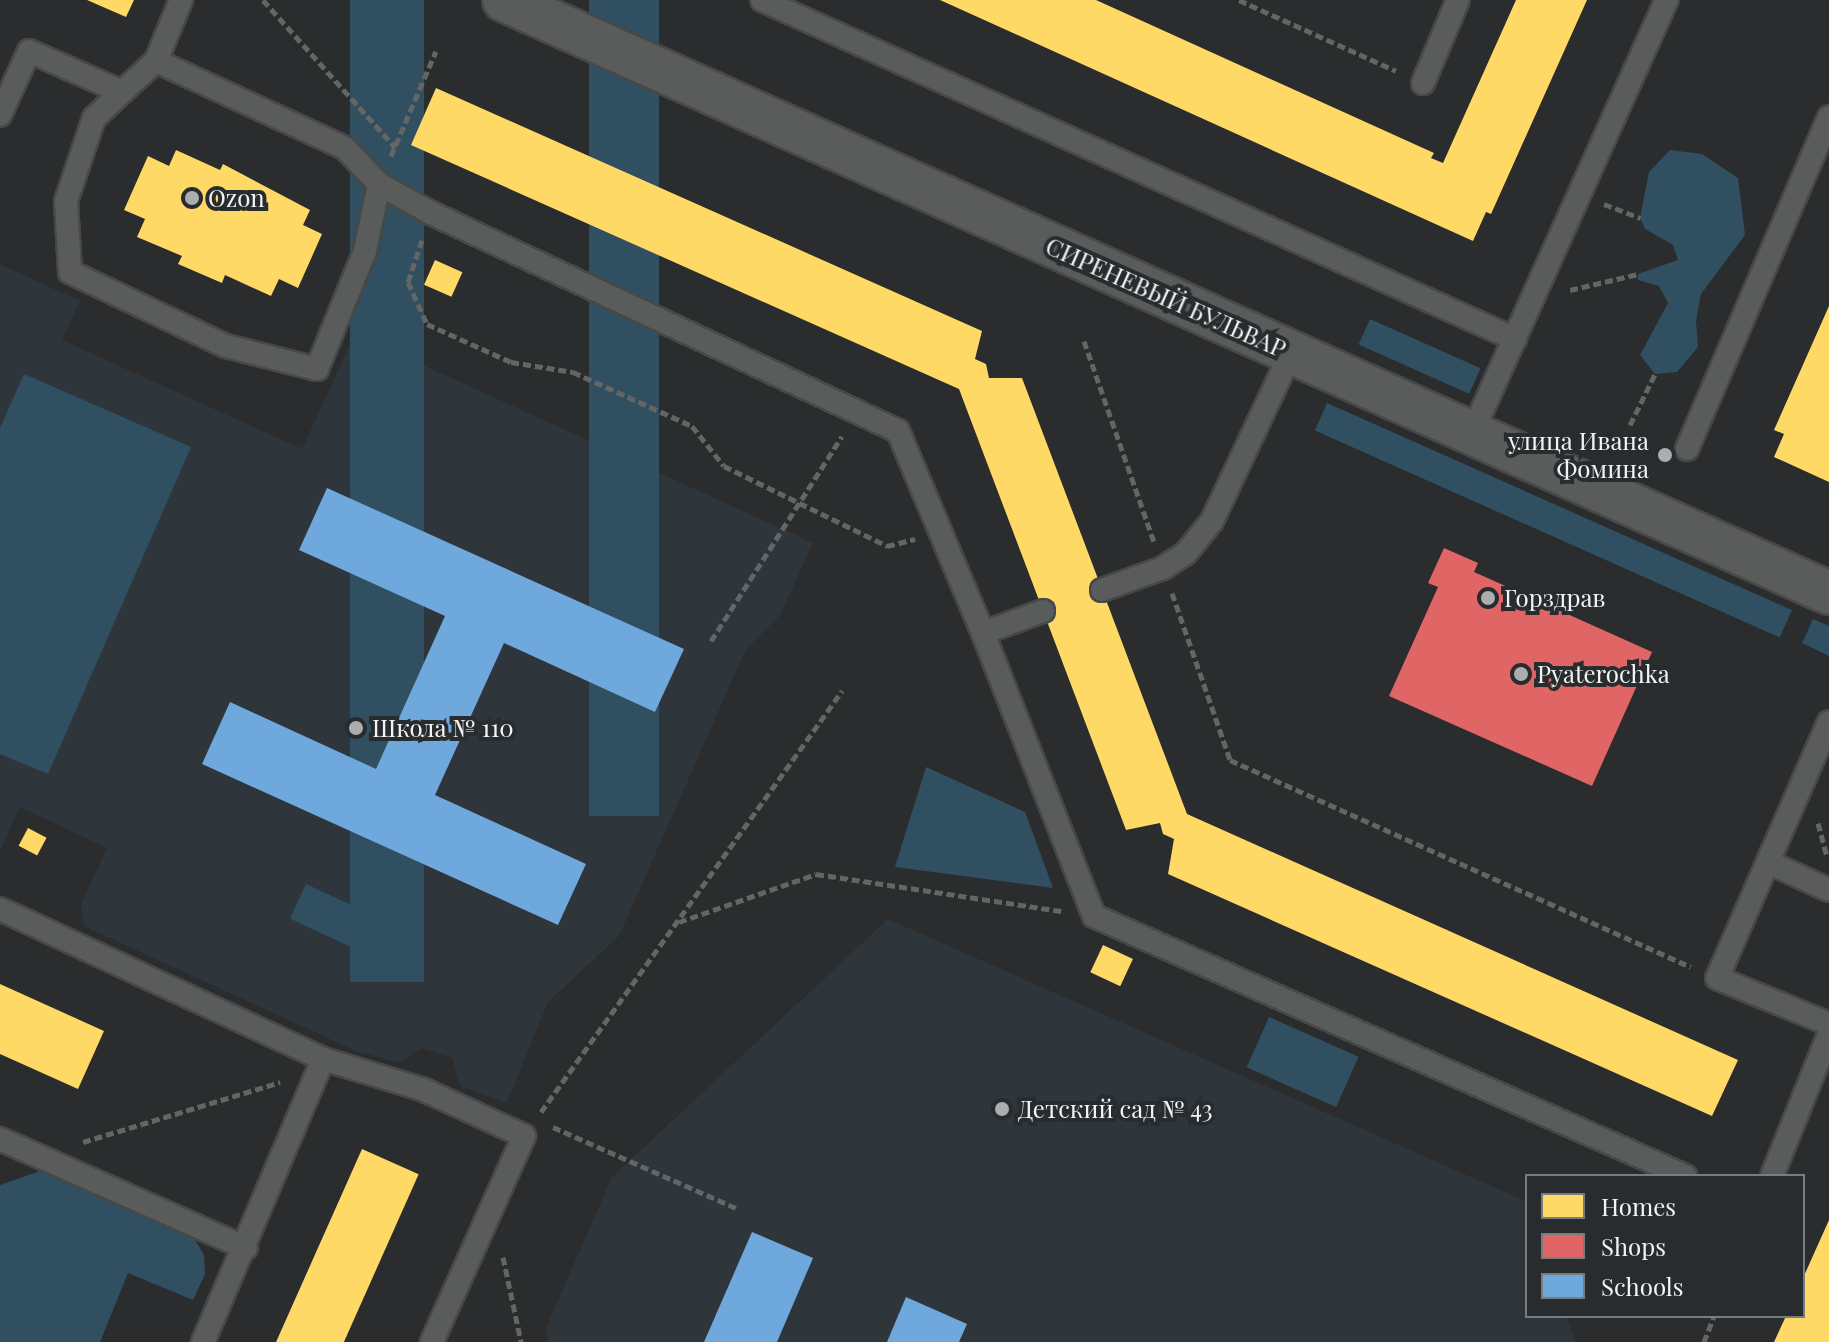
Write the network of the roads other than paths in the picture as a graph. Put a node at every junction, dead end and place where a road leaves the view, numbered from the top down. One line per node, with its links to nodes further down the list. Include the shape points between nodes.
1 (181, 0): 7 (lane)
2 (504, 0): 6 (street, СИРЕНЕВЫЙ БУЛЬВАР)
3 (762, 0): 13 (lane)
4 (1458, 0): 8 (lane)
5 (1667, 0): 13 (lane)
6 (553, 10): 14 (street, СИРЕНЕВЫЙ БУЛЬВАР)
7 (156, 61): 9 (lane); 12 (lane, via 345,148)
8 (1423, 83)
9 (122, 92): 10 (lane, via 29,51); 12 (lane, via 94,118 66,201 70,272 226,346 317,369 365,251)
10 (0, 115)
11 (1829, 117): 16 (lane)
12 (379, 184): 20 (lane, via 898,431)
13 (1515, 339): 15 (lane)
14 (1291, 353): 15 (street, СИРЕНЕВЫЙ БУЛЬВАР); 17 (lane, via 1212,521 1186,553 1163,568)
15 (1472, 433): 18 (street, СИРЕНЕВЫЙ БУЛЬВАР)
16 (1687, 449)
17 (1102, 590)
18 (1829, 593)
19 (1043, 611): 20 (lane)
20 (983, 633): 29 (lane, via 1094,916)
21 (1829, 722): 22 (lane)
22 (1768, 862): 23 (lane); 25 (lane, via 1717,978)
23 (1829, 890)
24 (0, 909): 27 (lane)
25 (1829, 1024)
26 (1829, 1034): 30 (lane)
27 (323, 1059): 31 (lane); 33 (lane, via 530,1128)
28 (0, 1139): 31 (lane)
29 (1680, 1174)
30 (1773, 1174)
31 (246, 1248): 32 (lane)
32 (203, 1342)
33 (432, 1342)

